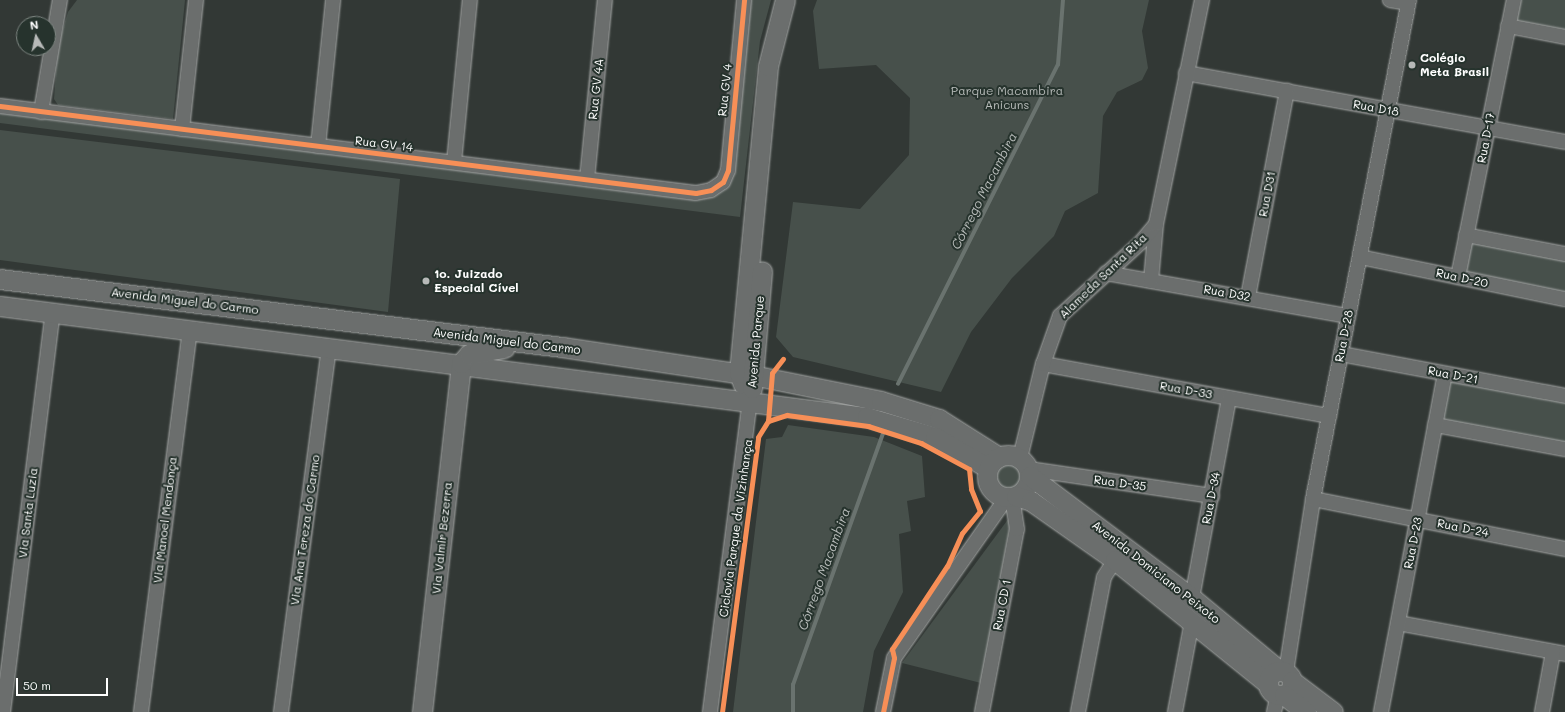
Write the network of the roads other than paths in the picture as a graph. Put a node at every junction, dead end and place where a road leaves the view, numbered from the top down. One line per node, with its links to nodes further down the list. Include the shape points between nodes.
1 (60, 0): 19 (street)
2 (196, 0): 21 (street)
3 (333, 0): 23 (street)
4 (470, 0): 24 (street)
5 (605, 0): 25 (street, Rua GV 4A)
6 (744, 0): 26 (street, Rua GV 4, via 728,170)
7 (785, 0): 46 (main road, Avenida Parque, via 768,66)
8 (795, 0): 46 (main road, Avenida Parque, via 782,53)
9 (1202, 0): 15 (street, Alameda Santa Rita)
10 (1390, 0): 12 (street)
11 (1514, 0): 13 (street, Rua D-17)
12 (1409, 2): 18 (street, Rua D-28)
13 (1508, 26): 14 (street); 20 (street, Rua D-17)
14 (1565, 37)
15 (1186, 73): 16 (street, Rua D18); 27 (street, Alameda Santa Rita)
16 (1287, 91): 18 (street, Rua D18); 35 (street, Rua D31)
17 (0, 106): 19 (street, Rua GV 14)
18 (1388, 110): 20 (street, Rua D18); 30 (street, Rua D-28)
19 (40, 112): 21 (street, Rua GV 14)
20 (1488, 128): 22 (street, Rua D18); 28 (street, Rua D-17)
21 (182, 129): 23 (street, Rua GV 14)
22 (1565, 142)
23 (318, 146): 24 (street, Rua GV 14)
24 (454, 162): 25 (street, Rua GV 14)
25 (587, 179): 26 (street, Rua GV 14, via 696,193 711,190)
26 (723, 182)
27 (1156, 224): 31 (street, Alameda Santa Rita); 34 (street)
28 (1466, 235): 29 (street); 32 (street, Rua D-17)
29 (1565, 254)
30 (1360, 257): 32 (street, Rua D-20); 39 (street, Rua D-28)
31 (1106, 273): 34 (street, Rua D32); 45 (street, Alameda Santa Rita, via 1060,316)
32 (1458, 277): 36 (street, Rua D-20)
33 (0, 278): 41 (main road, Avenida Miguel do Carmo)
34 (1151, 281): 35 (street, Rua D32)
35 (1248, 296): 39 (street, Rua D32)
36 (1565, 299)
37 (0, 306): 38 (main road)
38 (53, 313): 40 (main road); 67 (street, Via Santa Luzia)
39 (1348, 316): 43 (street, Rua D-28)
40 (190, 329): 42 (main road); 68 (street, Via Manoel Mendonça)
41 (562, 347): 44 (main road, via 482,350 469,354); 46 (main road, Avenida Miguel do Carmo)
42 (329, 348): 44 (main road); 69 (street, Via Ana Tereza do Carmo)
43 (1341, 354): 47 (street, Rua D-21); 51 (street, Rua D-28)
44 (461, 364): 50 (main road); 70 (main road, Via Valmir Bezerra)
45 (1043, 364): 49 (street, Rua D-33); 55 (street, Alameda Santa Rita)
46 (746, 374): 50 (main road, Avenida Parque); 54 (main road, Avenida Miguel do Carmo, via 881,400 939,419)
47 (1445, 374): 48 (street, Rua D-21); 52 (street, Rua D-23)
48 (1565, 396)
49 (1229, 398): 51 (street, Rua D-33); 56 (street, Rua D-34)
50 (750, 400): 54 (main road, via 887,421 935,437); 71 (street)
51 (1329, 416): 58 (street, Rua D-28)
52 (1435, 425): 53 (street); 59 (street, Rua D-23)
53 (1565, 449)
54 (994, 462): 55 (main road); 57 (main road, Avenida Domiciano Peixoto, via 990,487)
55 (1026, 468): 56 (street, Rua D-35); 57 (main road, via 1023,491); 62 (main road, Avenida Domiciano Peixoto)
56 (1212, 496): 62 (street, Rua D-34)
57 (1012, 497): 61 (main road, Avenida Domiciano Peixoto, via 1031,501); 72 (street, via 894,658); 73 (street, Rua CD 1, via 1017,529)
58 (1313, 499): 59 (street, Rua D-24); 66 (street, Rua D-28)
59 (1417, 520): 60 (street, Rua D-24); 64 (street, Rua D-23)
60 (1565, 548)
61 (1115, 560): 63 (main road, Avenida Domiciano Peixoto); 74 (street, via 1104,577)
62 (1192, 598): 66 (main road, Avenida Domiciano Peixoto)
63 (1192, 621): 66 (main road, Avenida Domiciano Peixoto); 75 (street)
64 (1398, 623): 65 (street); 78 (street, Rua D-23)
65 (1559, 653): 79 (street)
66 (1280, 687): 76 (main road, Avenida Domiciano Peixoto); 77 (main road, Avenida Domiciano Peixoto)
67 (3, 712)
68 (141, 712)
69 (281, 712)
70 (422, 712)
71 (710, 712)
72 (883, 712)
73 (982, 712)
74 (1078, 712)
75 (1174, 712)
76 (1306, 712)
77 (1333, 712)
78 (1381, 712)
79 (1542, 712)

